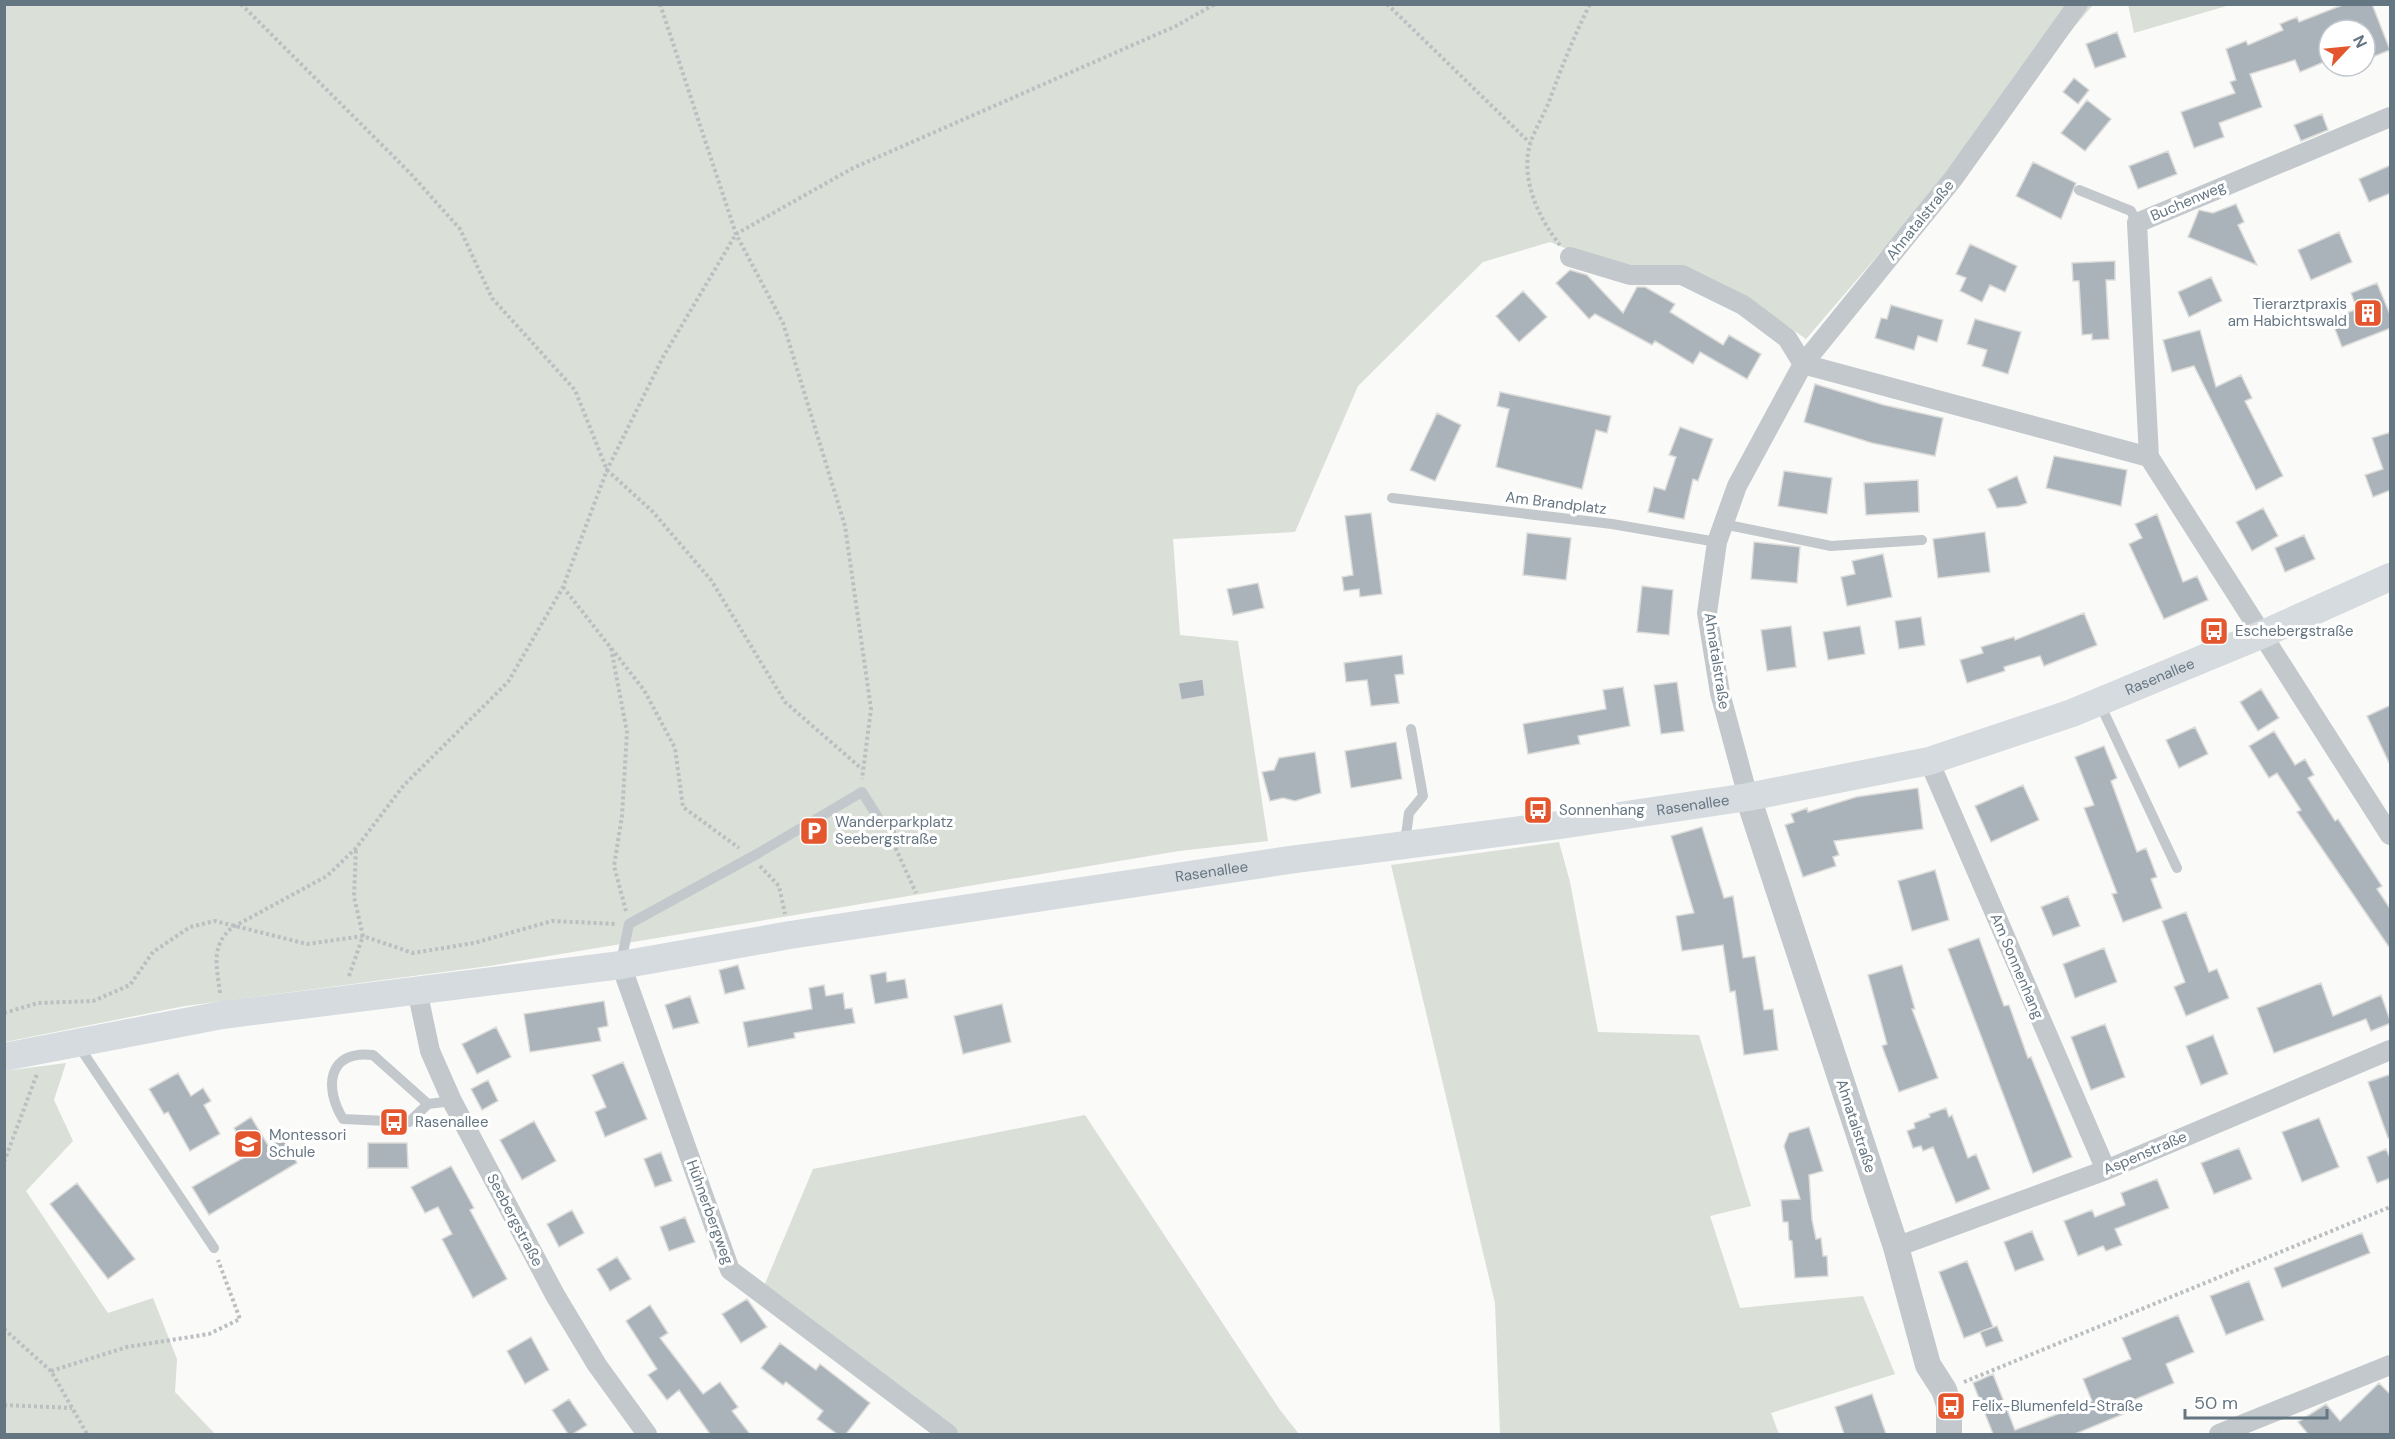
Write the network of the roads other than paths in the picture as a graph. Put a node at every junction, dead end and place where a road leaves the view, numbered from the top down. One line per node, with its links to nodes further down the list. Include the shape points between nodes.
1 (2078, 4): 6 (street, Ahnatalstraße, via 1953,179)
2 (2391, 117): 4 (street, Buchenweg)
3 (2079, 190): 4 (lane, via 2131,211)
4 (2137, 223): 7 (street, Buchenweg)
5 (1569, 257): 6 (street, via 1630,275 1682,275 1743,305 1787,338)
6 (1803, 364): 7 (street); 9 (street, Ahnatalstraße, via 1737,486)
7 (2149, 457): 12 (street)
8 (1392, 498): 9 (lane, Am Brandplatz)
9 (1720, 533): 10 (lane, Am Brandplatz, via 1831,546); 16 (street, Ahnatalstraße, via 1707,613 1720,693)
10 (1922, 540)
11 (2391, 577): 12 (main road, Rasenallee)
12 (2263, 634): 13 (main road, Rasenallee); 18 (street)
13 (2099, 702): 15 (main road, Rasenallee); 20 (lane)
14 (1411, 729): 19 (lane, via 1423,796 1409,813)
15 (1929, 761): 16 (main road, Rasenallee); 28 (street, Am Sonnenhang)
16 (1748, 797): 19 (main road, Rasenallee); 29 (street, Ahnatalstraße)
17 (879, 819): 21 (lane, via 862,792 629,924)
18 (2391, 835)
19 (1404, 845): 21 (main road, Rasenallee, via 790,935)
20 (2177, 868)
21 (621, 965): 22 (main road, Rasenallee); 36 (street, Hühnerbergweg, via 730,1270)
22 (417, 990): 23 (main road, Rasenallee, via 222,1015); 26 (street, Seebergstraße, via 430,1051)
23 (76, 1042): 25 (main road, Rasenallee); 30 (lane)
24 (2391, 1050): 28 (street, Aspenstraße)
25 (4, 1057)
26 (452, 1101): 27 (lane); 35 (street, Seebergstraße, via 555,1295 597,1365)
27 (428, 1104): 27 (lane, via 373,1055 345,1058 333,1075 334,1103 343,1119 409,1122)
28 (2106, 1170): 29 (street, Aspenstraße)
29 (1896, 1247): 31 (street, Ahnatalstraße)
30 (214, 1248)
31 (1928, 1365): 34 (street, Ahnatalstraße, via 1949,1405); 34 (street, Ahnatalstraße, via 1927,1395 1932,1411)
32 (2391, 1365): 33 (street)
33 (2247, 1430): 37 (street)
34 (1948, 1431)
35 (646, 1434)
36 (948, 1434)
37 (2219, 1434)

